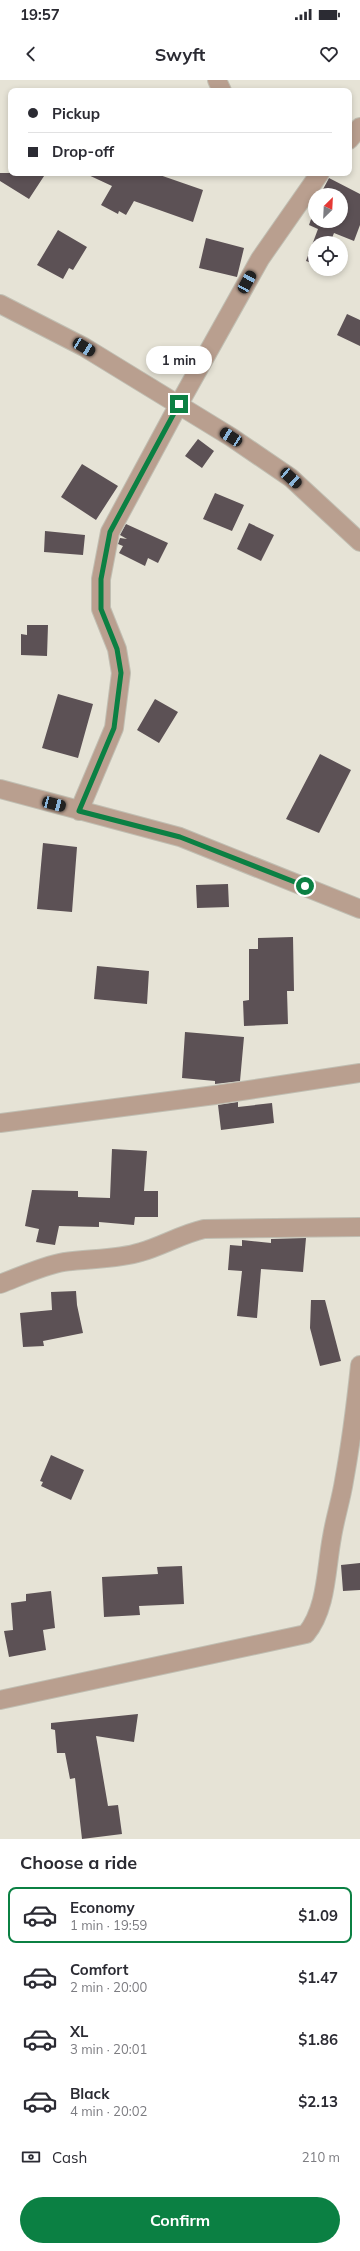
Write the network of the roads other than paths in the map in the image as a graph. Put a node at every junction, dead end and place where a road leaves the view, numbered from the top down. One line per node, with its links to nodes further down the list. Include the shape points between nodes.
1 (360, 127): 2 (street)
2 (352, 136)
3 (318, 176): 5 (street, via 260,259)
4 (1, 306): 5 (street, via 84,347)
5 (179, 404): 6 (street, via 291,478); 8 (street, via 110,532 101,579 101,609 117,649 121,673 114,728)
6 (360, 542)
7 (0, 789): 8 (street)
8 (79, 811): 9 (street, via 180,837)
9 (360, 909)
10 (360, 1073): 11 (street)
11 (0, 1123)
12 (360, 1227): 13 (street, via 204,1229 141,1252 115,1258 64,1262)
13 (0, 1284)
14 (360, 1365): 15 (street, via 344,1480 318,1614 314,1625 306,1634)
15 (0, 1700)

